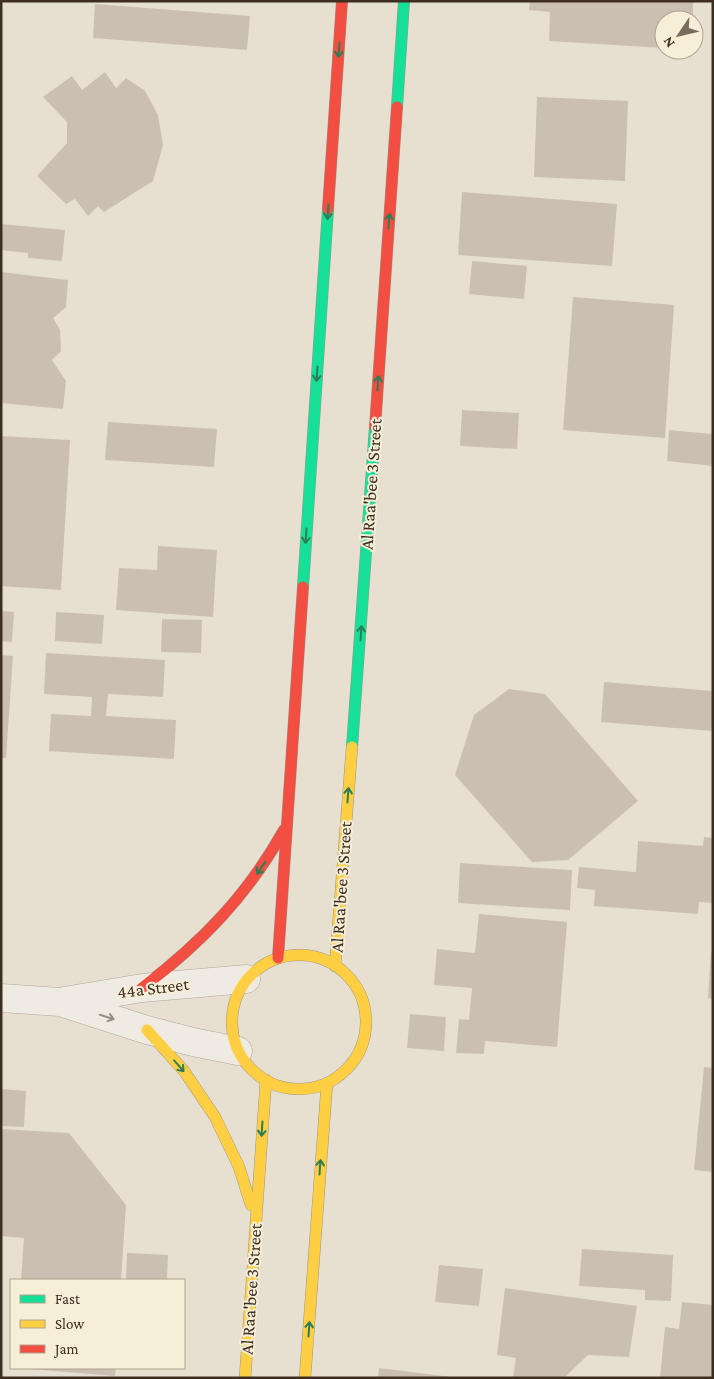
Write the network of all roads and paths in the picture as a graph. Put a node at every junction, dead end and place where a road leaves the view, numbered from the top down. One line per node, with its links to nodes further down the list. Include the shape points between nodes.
1 (342, 1): 3 (street, one-way to 3)
2 (404, 1): 5 (street, Al Raa'bee 3 Street, one-way to 2)
3 (286, 827): 4 (street); 7 (street, one-way to 7, via 268,858 224,916 171,966)
4 (278, 958): 5 (street, via 308,955); 6 (street, via 256,970)
5 (335, 966): 13 (street, via 358,992 365,1009 365,1027 354,1060)
6 (246, 980): 7 (street, 44a Street); 11 (street, via 233,1006 232,1022)
7 (142, 988): 9 (street, 44a Street)
8 (1, 998): 9 (street, 44a Street)
9 (60, 1002): 10 (street, 44a Street, one-way to 10)
10 (147, 1030): 11 (street, 44a Street); 14 (street, one-way to 14, via 184,1071 215,1117 239,1167)
11 (238, 1051): 12 (street)
12 (266, 1080): 13 (street, via 302,1089); 14 (street, Al Raa'bee 3 Street, one-way to 14)
13 (327, 1083): 16 (street, one-way to 13)
14 (256, 1221): 15 (street, Al Raa'bee 3 Street)
15 (245, 1378)
16 (305, 1378)

